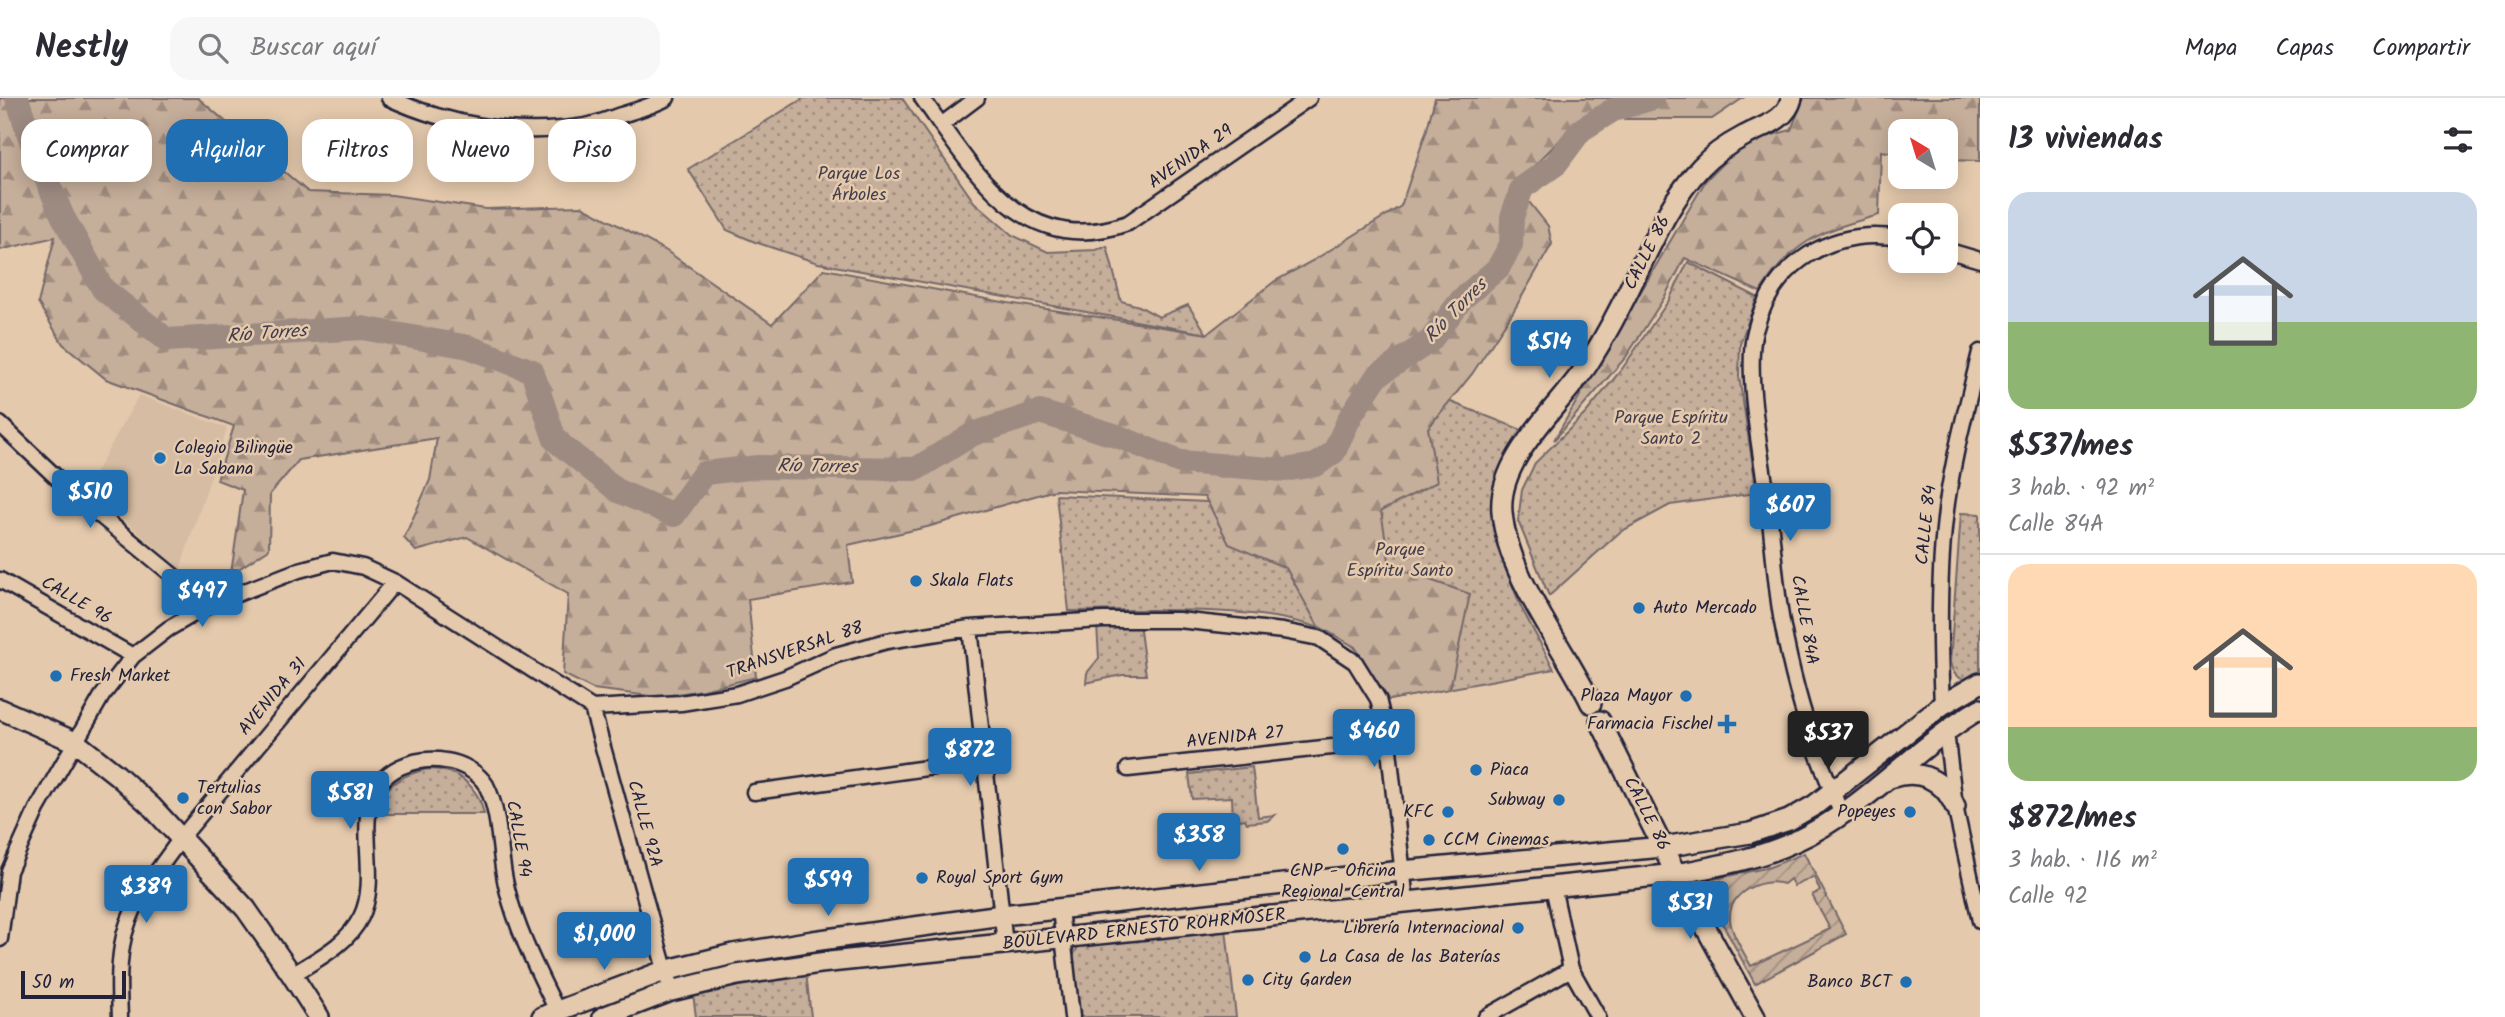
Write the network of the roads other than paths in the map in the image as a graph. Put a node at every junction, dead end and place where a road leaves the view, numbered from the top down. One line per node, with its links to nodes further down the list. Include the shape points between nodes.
1 (389, 98): 2 (street, via 468,125 521,130 586,126)
2 (667, 98)
3 (922, 98): 7 (street)
4 (977, 98): 7 (street)
5 (1309, 98): 7 (street, AVENIDA 29, via 1128,223 1089,233 1047,226 1007,204 982,182)
6 (1791, 98): 20 (main road, CALLE 86, via 1782,116 1720,151 1678,196 1618,313 1586,366 1520,451 1509,478 1501,508 1518,570)
7 (941, 125)
8 (1888, 236): 33 (street, CALLE 84A, via 1844,238 1817,249 1791,268 1769,296 1755,332 1752,365 1782,622 1810,730)
9 (1958, 254): 10 (street)
10 (1980, 260)
11 (1980, 352): 21 (street, CALLE 84, via 1945,518 1939,621)
12 (0, 424): 15 (street, via 75,495)
13 (0, 580): 17 (street, CALLE 96)
14 (395, 582): 15 (street, via 363,567 333,561); 22 (street); 37 (street, AVENIDA 31)
15 (209, 605): 17 (street)
16 (970, 628): 22 (street, TRANSVERSAL 88, via 887,641 836,655 737,694 681,703); 27 (street, TRANSVERSAL 88, via 1103,620 1178,621 1319,638 1355,662 1378,699); 29 (street)
17 (133, 656): 28 (street, via 102,695)
18 (1980, 683): 21 (main road, BOULEVARD ERNESTO ROHRMOSER)
19 (1980, 689): 26 (main road, via 1948,718)
20 (1591, 703)
21 (1941, 705): 33 (main road, BOULEVARD ERNESTO ROHRMOSER)
22 (592, 708): 52 (street, CALLE 92A)
23 (0, 709): 28 (main road)
24 (1980, 709): 26 (main road, BOULEVARD ERNESTO ROHRMOSER)
25 (1600, 721): 35 (main road, CALLE 86)
26 (1946, 732): 31 (main road, BOULEVARD ERNESTO ROHRMOSER); 34 (street)
27 (1388, 741): 30 (street, AVENIDA 27); 41 (street)
28 (75, 742): 37 (main road, via 117,775); 40 (street)
29 (984, 760): 32 (street); 46 (street)
30 (1128, 769)
31 (1889, 778): 34 (main road, via 1923,775 1943,787); 36 (main road, BOULEVARD ERNESTO ROHRMOSER)
32 (754, 792)
33 (1833, 793): 36 (street, CALLE 84A); 38 (main road, BOULEVARD ERNESTO ROHRMOSER, via 1788,820 1750,832)
34 (1955, 806): 47 (street)
35 (1646, 815): 38 (main road, CALLE 86); 39 (main road, via 1648,838)
36 (1842, 815): 42 (main road, BOULEVARD ERNESTO ROHRMOSER, via 1755,857)
37 (181, 838): 53 (main road, via 246,909); 56 (street, AVENIDA 31, via 132,912 118,978)
38 (1663, 847): 39 (main road, BOULEVARD ERNESTO ROHRMOSER); 42 (main road, CALLE 86)
39 (1636, 849): 41 (main road, BOULEVARD ERNESTO ROHRMOSER)
40 (5, 870): 48 (street)
41 (1402, 871): 44 (street); 45 (main road, BOULEVARD ERNESTO ROHRMOSER)
42 (1676, 874): 43 (main road, BOULEVARD ERNESTO ROHRMOSER); 62 (main road, CALLE 86)
43 (1553, 887): 44 (main road, BOULEVARD ERNESTO ROHRMOSER); 51 (street)
44 (1406, 902): 49 (main road, BOULEVARD ERNESTO ROHRMOSER)
45 (1060, 909): 46 (main road, BOULEVARD ERNESTO ROHRMOSER); 49 (street)
46 (1002, 915): 50 (street); 52 (main road, BOULEVARD ERNESTO ROHRMOSER, via 733,954)
47 (1980, 921)
48 (0, 939)
49 (1062, 939): 50 (main road, BOULEVARD ERNESTO ROHRMOSER); 59 (street)
50 (1005, 945): 54 (main road, BOULEVARD ERNESTO ROHRMOSER, via 820,963 737,975)
51 (1571, 970): 60 (street); 61 (street)
52 (664, 971): 54 (street, CALLE 92A); 55 (main road, BOULEVARD ERNESTO ROHRMOSER)
53 (292, 975): 55 (street, CALLE 94, via 341,943 361,917 369,896 368,806 376,788 391,771 411,761 452,761 484,782 492,799 508,893); 57 (main road)
54 (671, 991): 58 (main road, BOULEVARD ERNESTO ROHRMOSER)
55 (553, 1015)
56 (120, 1017)
57 (319, 1017)
58 (603, 1017)
59 (1072, 1017)
60 (1486, 1017)
61 (1598, 1017)
62 (1755, 1017)

